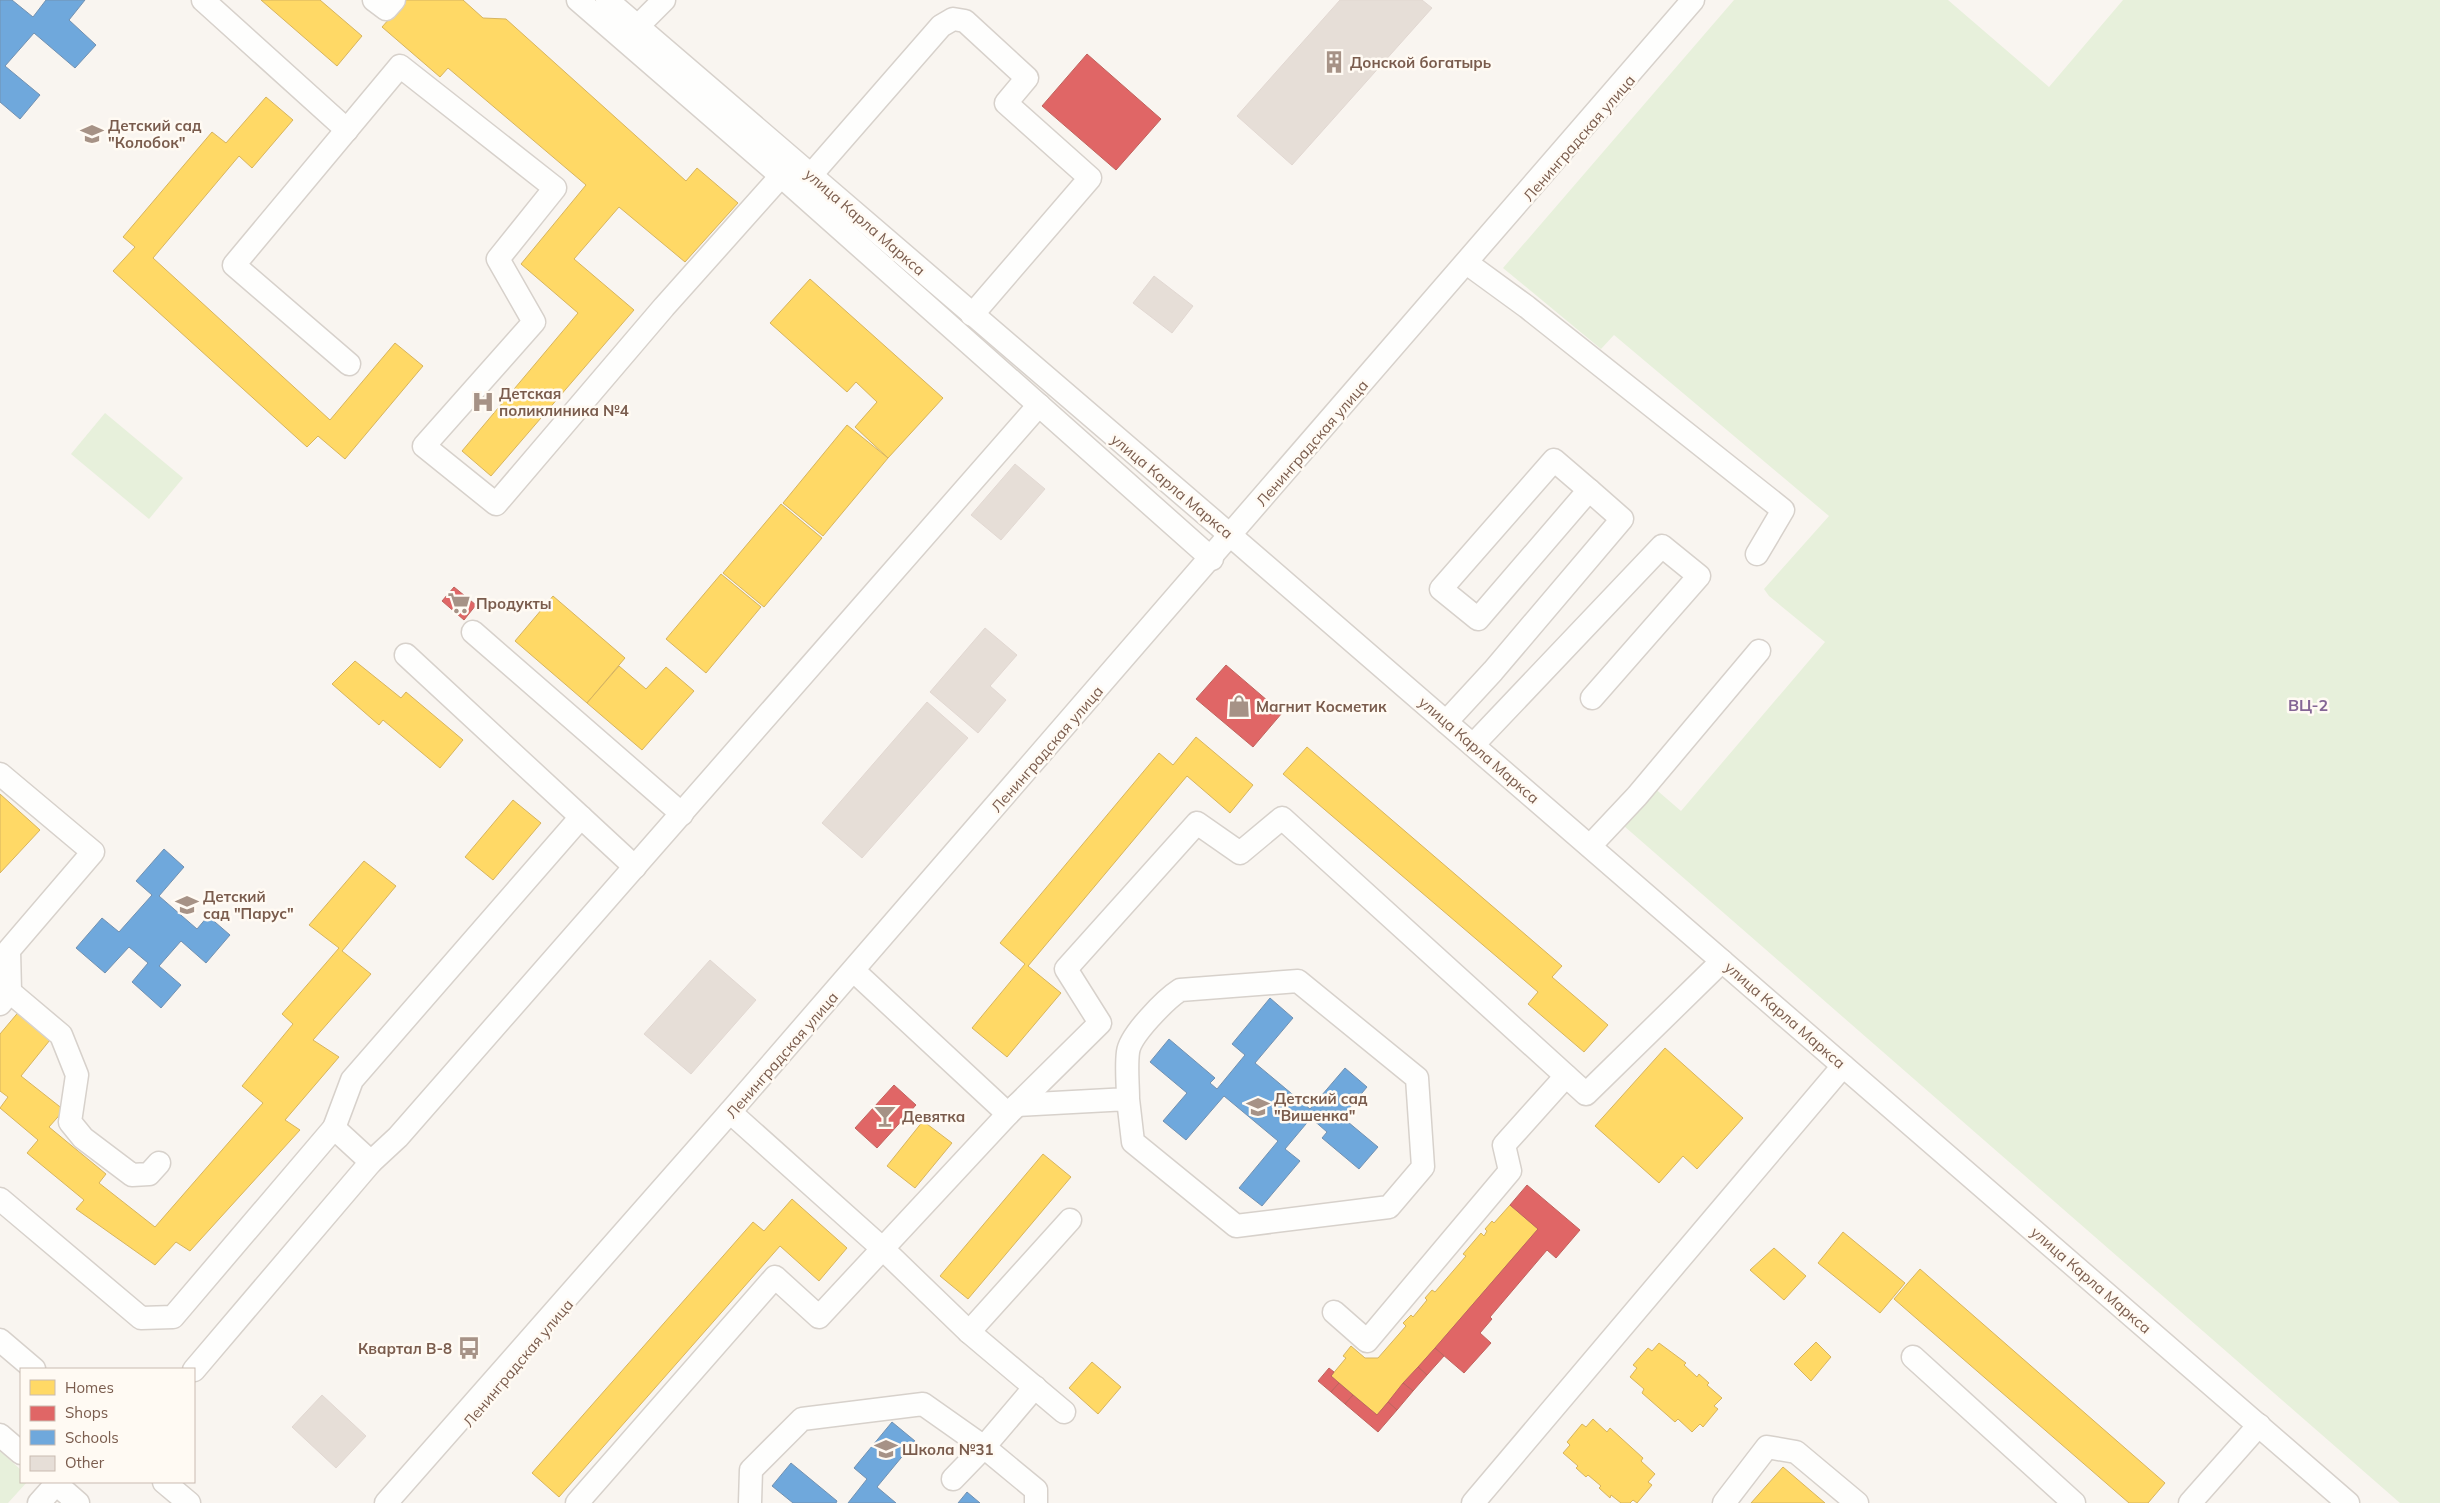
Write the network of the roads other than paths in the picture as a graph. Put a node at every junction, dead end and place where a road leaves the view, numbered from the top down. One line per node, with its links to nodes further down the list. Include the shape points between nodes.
1 (203, 0): 10 (street)
2 (374, 0): 3 (street, via 386,9)
3 (394, 0)
4 (578, 0): 12 (street, улица Карла Маркса)
5 (607, 0): 9 (street, улица Карла Маркса)
6 (664, 0): 9 (street)
7 (1693, 0): 18 (street)
8 (1701, 0): 13 (street, Ленинградская улица)
9 (638, 26): 11 (street, улица Карла Маркса)
10 (347, 130): 12 (street, via 400,66 555,188 498,258 534,322 424,446 496,504); 15 (street, via 234,265)
11 (811, 175): 14 (street, улица Карла Маркса); 14 (street, via 941,26 952,19 965,21 1027,78 1006,103 1090,178)
12 (781, 176): 16 (street, улица Карла Маркса)
13 (1468, 264): 18 (street, Ленинградская улица); 19 (street, via 1783,510)
14 (972, 315): 18 (street, улица Карла Маркса)
15 (349, 364)
16 (1040, 405): 20 (street, улица Карла Маркса); 28 (street)
17 (1589, 490): 17 (street, via 1478,619 1441,589 1554,460); 25 (street, via 1622,519)
18 (1231, 536): 20 (street, Ленинградская улица); 25 (street, улица Карла Маркса)
19 (1757, 554)
20 (1211, 558): 33 (street, Ленинградская улица); 39 (street)
21 (473, 632): 28 (street)
22 (1759, 651): 30 (street, via 1637,796)
23 (406, 655): 29 (street)
24 (1592, 698): 26 (street, via 1699,576 1662,546)
25 (1446, 722): 26 (street, улица Карла Маркса)
26 (1473, 745): 30 (street, улица Карла Маркса)
27 (0, 774): 34 (street, via 93,852 9,950)
28 (682, 814): 31 (street)
29 (581, 817): 31 (street); 40 (street, via 352,1080)
30 (1590, 846): 32 (street, улица Карла Маркса)
31 (635, 867): 41 (street, via 398,1137)
32 (1722, 961): 35 (street, улица Карла Маркса); 36 (street, via 1586,1094)
33 (854, 971): 38 (street); 39 (street, Ленинградская улица)
34 (5, 998): 42 (street, via 61,1035 77,1075 70,1122 82,1138 132,1175 149,1174)
35 (1844, 1066): 54 (street, улица Карла Маркса); 69 (street)
36 (1566, 1076): 38 (street, via 1282,818 1240,853 1197,823 1066,969 1100,1023); 46 (street, via 1504,1145 1510,1171 1367,1341)
37 (1128, 1099): 37 (street, via 1128,1050 1133,1038 1171,996 1180,990 1298,981 1417,1078 1423,1167 1389,1207 1236,1226 1133,1142); 38 (street)
38 (1013, 1109): 45 (street)
39 (731, 1113): 45 (street); 64 (street); 65 (street, Ленинградская улица)
40 (334, 1128): 41 (street); 43 (street, via 173,1317 141,1318)
41 (370, 1162): 51 (street)
42 (159, 1163)
43 (0, 1199)
44 (1070, 1220): 47 (street)
45 (883, 1249): 47 (street); 66 (street, via 819,1317 775,1277)
46 (1334, 1312)
47 (969, 1332): 52 (street)
48 (0, 1340): 50 (street)
49 (1913, 1356): 72 (street)
50 (33, 1368)
51 (195, 1369)
52 (1035, 1387): 53 (street); 56 (street)
53 (1064, 1412)
54 (2259, 1426): 73 (street); 74 (street, улица Карла Маркса)
55 (0, 1435): 57 (street)
56 (984, 1446): 58 (street); 67 (street, via 923,1404 802,1419 751,1470); 68 (street, via 1036,1490)
57 (20, 1452)
58 (952, 1479)
59 (55, 1483): 61 (street); 62 (street)
60 (165, 1483): 63 (street)
61 (39, 1503)
62 (78, 1503)
63 (188, 1503)
64 (386, 1503)
65 (398, 1503)
66 (577, 1503)
67 (750, 1503)
68 (1036, 1503)
69 (1473, 1503)
70 (1724, 1503): 71 (street, via 1767,1447 1796,1452)
71 (1857, 1503)
72 (2074, 1503)
73 (2190, 1503)
74 (2348, 1503)

